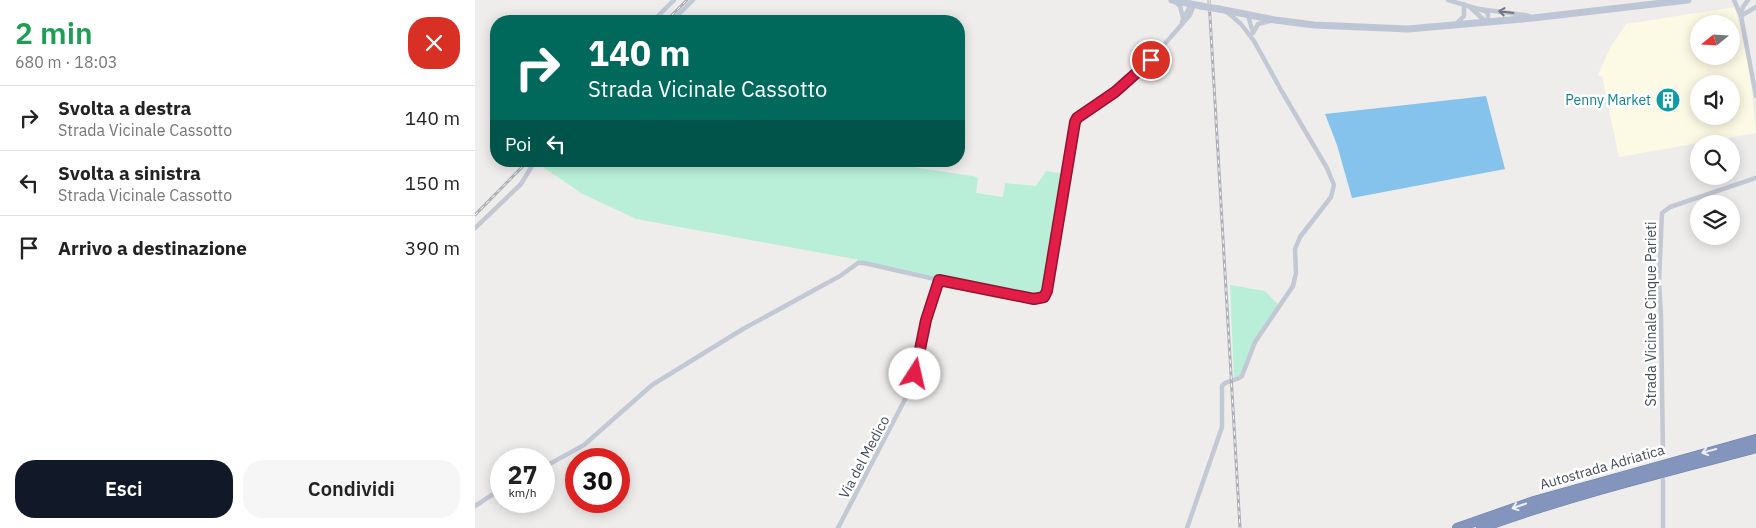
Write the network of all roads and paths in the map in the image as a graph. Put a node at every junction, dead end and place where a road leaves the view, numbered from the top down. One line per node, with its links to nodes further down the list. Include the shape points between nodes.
1 (674, 0): 14 (street)
2 (693, 0): 15 (street)
3 (1173, 0): 10 (main road); 19 (street, via 1181,9)
4 (1448, 0): 9 (street)
5 (1688, 0): 8 (main road)
6 (1734, 0): 17 (street)
7 (1748, 0): 17 (street)
8 (1661, 2): 18 (main road)
9 (1465, 4): 12 (street); 21 (street); 23 (street, via 1465,16)
10 (1197, 5): 13 (main road, bridge); 19 (street, via 1189,8); 22 (street)
11 (1756, 7): 17 (street)
12 (1479, 9): 18 (street, one-way to 12); 21 (street, via 1488,14)
13 (1222, 10): 16 (main road); 24 (street)
14 (659, 15)
15 (679, 15)
16 (1248, 15): 20 (main road); 24 (street)
17 (1741, 16): 25 (street)
18 (1533, 18): 21 (main road)
19 (1183, 20): 22 (street)
20 (1279, 20): 23 (main road, via 1397,29); 24 (street, via 1258,24)
21 (1487, 22): 23 (main road)
22 (1180, 25): 29 (street, via 1142,70 1075,122 1044,297 1034,299)
23 (1455, 25)
24 (1250, 32): 39 (street, via 1334,185 1331,197 1297,242 1296,278 1291,291 1255,342 1242,376 1222,386 1222,427)
25 (1756, 96)
26 (531, 167): 28 (street, via 521,184)
27 (1756, 178): 32 (street, Strada Vicinale Cinque Parieti, via 1670,207 1662,213 1659,280)
28 (475, 228)
29 (939, 280): 33 (street, via 861,262 652,385 584,445); 38 (street, Via del Medico, via 926,320 913,384)
30 (1756, 439): 37 (highway, Autostrada Adriatica, one-way to 37, via 1534,501)
31 (1756, 448): 37 (highway, Autostrada Adriatica)
32 (1663, 456)
33 (555, 461)
34 (1663, 480): 42 (street)
35 (490, 496): 36 (street)
36 (475, 506)
37 (1495, 519): 40 (highway, Autostrada Adriatica); 41 (highway, Autostrada Adriatica)
38 (838, 528)
39 (1187, 528)
40 (1458, 528)
41 (1481, 528)
42 (1663, 528)

